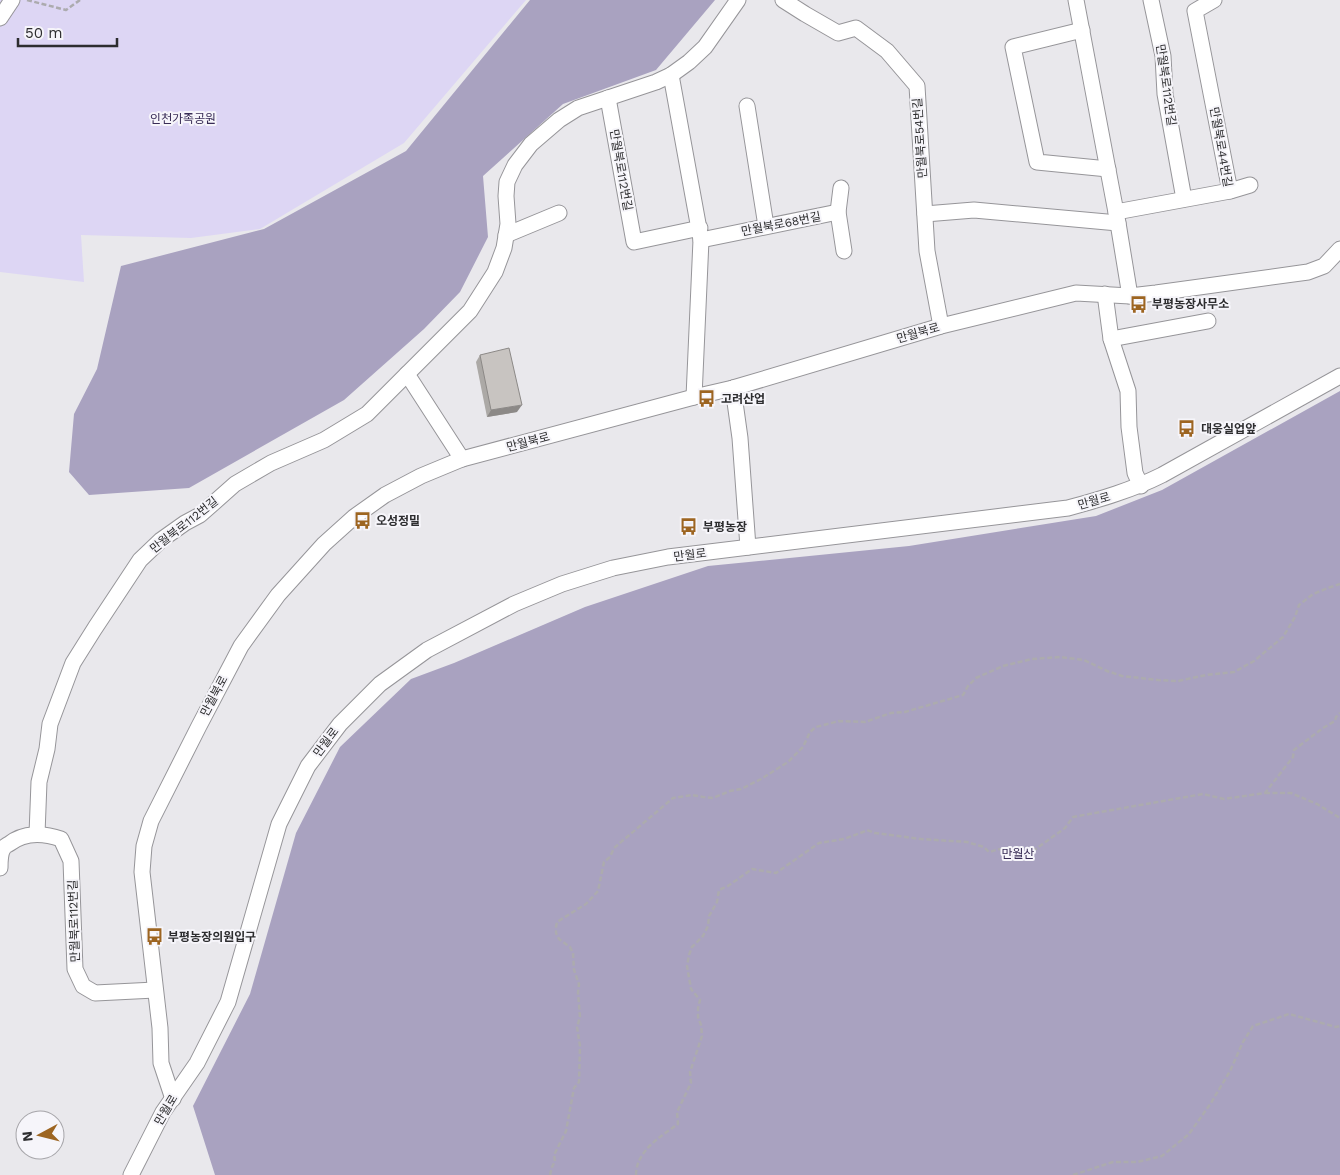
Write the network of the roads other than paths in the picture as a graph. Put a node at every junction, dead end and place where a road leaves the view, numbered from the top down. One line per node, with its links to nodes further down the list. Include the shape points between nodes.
1 (12, 0): 7 (street)
2 (738, 0): 9 (street, 만월북로112번길, via 705,47)
3 (783, 0): 19 (street, 만월북로54번길, via 838,33 856,28 887,51 917,86)
4 (1076, 0): 8 (street)
5 (1151, 0): 16 (street, 만월북로112번길, via 1163,56 1165,94)
6 (1214, 0): 15 (street, 만월북로44번길, via 1195,11)
7 (0, 18)
8 (1082, 30): 12 (street); 12 (street, via 1013,47 1037,162)
9 (671, 75): 10 (street, 만월북로112번길); 22 (street)
10 (608, 98): 23 (street, 만월북로112번길, via 578,108 559,120 531,144 515,164 507,182); 24 (street, 만월북로112번길)
11 (747, 106): 21 (street)
12 (1108, 169): 20 (street)
13 (1250, 185): 15 (street)
14 (840, 188): 17 (street, 만월북로68번길)
15 (1230, 191): 16 (street, 만월북로44번길)
16 (1184, 199): 20 (street, 만월북로44번길)
17 (838, 212): 21 (street, 만월북로68번길); 26 (street)
18 (559, 214): 23 (street)
19 (925, 214): 20 (street, 만월북로44번길, via 974,210); 30 (street, 만월북로54번길, via 927,251)
20 (1117, 217): 28 (street)
21 (766, 226): 22 (street, 만월북로68번길)
22 (700, 234): 24 (street, 만월북로68번길); 35 (street)
23 (506, 235): 32 (street, 만월북로112번길, via 495,272 470,310)
24 (634, 242)
25 (1340, 249): 28 (street, 만월북로, via 1324,266 1308,272)
26 (844, 251)
27 (1105, 294): 28 (street, 만월북로); 30 (street, 만월북로, via 1076,293); 31 (street)
28 (1130, 296)
29 (1208, 322): 31 (street)
30 (941, 326): 34 (street, 만월북로)
31 (1111, 339): 37 (street, via 1128,391 1129,427)
32 (407, 374): 36 (street); 39 (street, 만월북로112번길, via 367,414 324,440 271,463 235,484 140,560 73,663 50,724 39,782)
33 (1340, 376): 37 (street, 만월로)
34 (733, 388): 35 (street, 만월북로); 38 (street)
35 (694, 397): 36 (street, 만월북로)
36 (462, 459): 41 (street, 만월북로, via 393,491 354,517 324,544 278,595 240,646 151,821 144,846 142,872)
37 (1140, 486): 38 (street, 만월로, via 1068,508)
38 (748, 547): 42 (street, 만월로, via 613,568 562,584 514,604 427,650 380,684 340,724 308,766 279,824 228,1002 197,1063)
39 (37, 834): 40 (street, via 13,840 3,848); 41 (street, 만월북로112번길, via 61,839 71,862 75,969 83,986 95,993)
40 (0, 868)
41 (155, 990): 42 (street, 만월북로, via 161,1063)
42 (173, 1099): 43 (street, 만월로)
43 (131, 1175)

